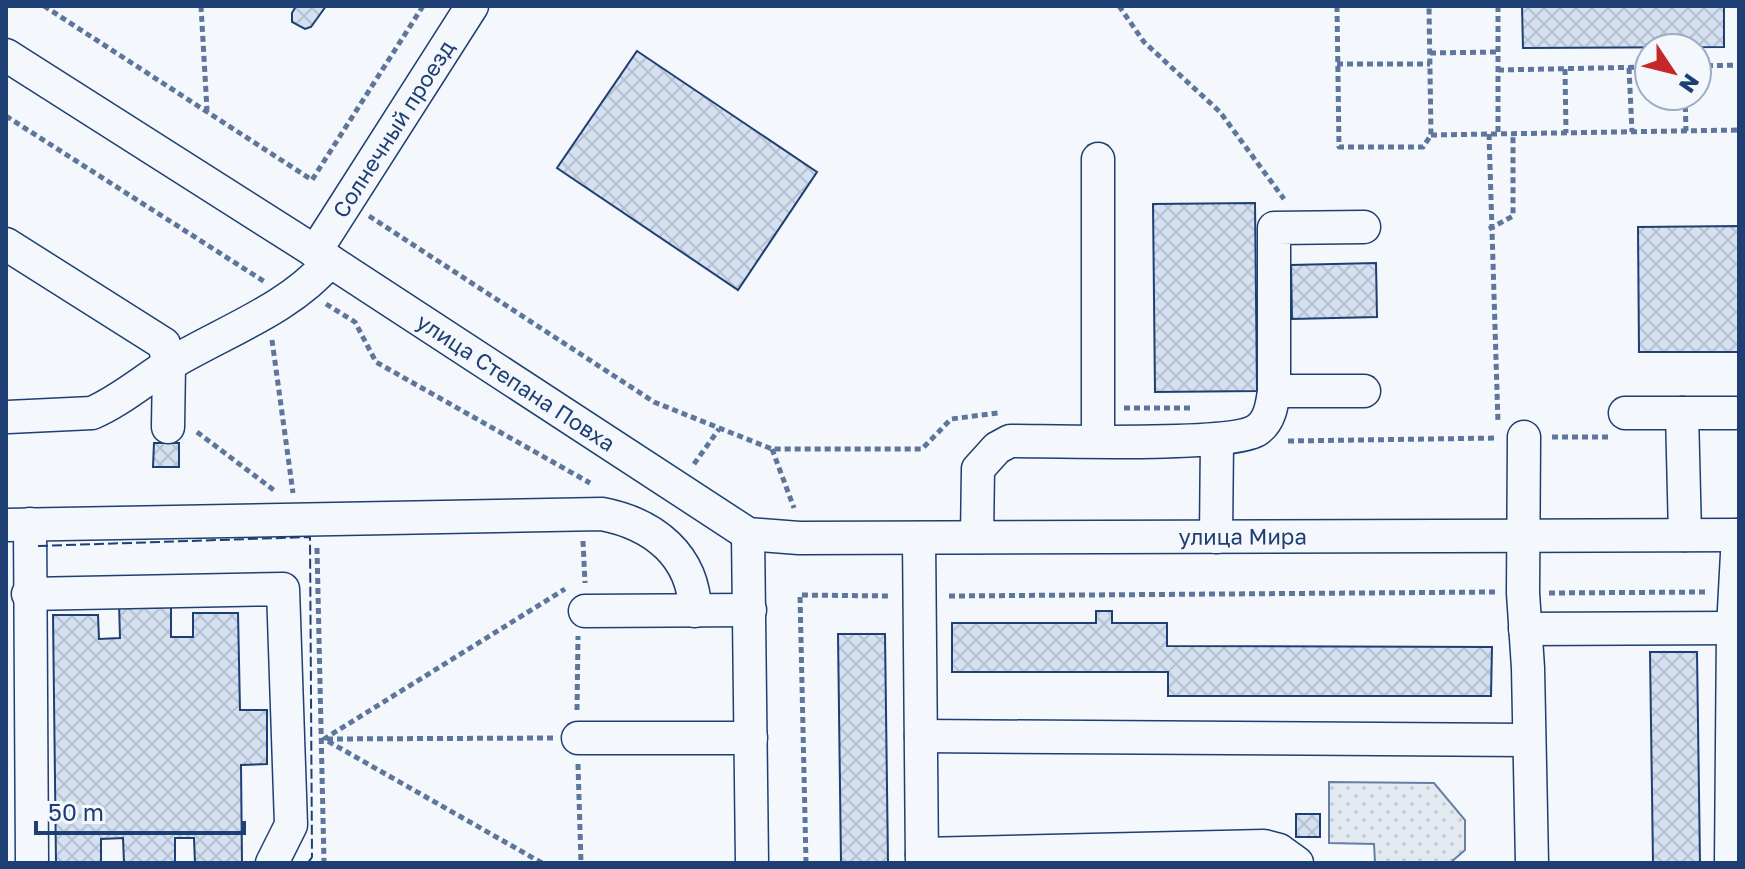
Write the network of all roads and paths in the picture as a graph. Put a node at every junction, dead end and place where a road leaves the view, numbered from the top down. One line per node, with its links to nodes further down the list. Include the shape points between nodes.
1 (44, 6): 22 (path)
2 (201, 6): 22 (path)
3 (412, 6): 10 (path)
4 (423, 6): 10 (path)
5 (472, 6): 39 (street, Солнечный проезд)
6 (1119, 6): 35 (path, via 1144,42 1220,112)
7 (1337, 6): 14 (path)
8 (1429, 6): 12 (path)
9 (1498, 6): 11 (path)
10 (417, 16): 22 (path, via 312,180)
11 (1498, 52): 12 (path); 21 (path)
12 (1430, 53): 15 (path)
13 (6, 55): 39 (street, улица Степана Повха)
14 (1337, 64): 15 (path); 32 (path, via 1339,147 1423,147)
15 (1430, 64): 32 (path)
16 (1739, 65): 17 (path)
17 (1713, 66)
18 (1629, 68): 19 (path); 20 (path); 27 (path)
19 (1633, 68)
20 (1565, 69): 21 (path); 28 (path)
21 (1498, 70): 30 (path)
22 (207, 110)
23 (1685, 112): 26 (path)
24 (6, 116): 40 (path)
25 (1739, 130): 26 (path)
26 (1686, 131): 27 (path)
27 (1632, 132): 28 (path)
28 (1566, 133): 31 (path)
29 (1489, 134): 30 (path); 32 (path); 37 (path)
30 (1498, 134): 31 (path)
31 (1513, 134): 37 (path, via 1513,216)
32 (1431, 135)
33 (1098, 159): 44 (street)
34 (367, 215): 52 (path, via 654,402)
35 (1301, 227): 36 (street); 42 (street, via 1274,228)
36 (1364, 227)
37 (1489, 229): 53 (path)
38 (6, 244): 41 (street, via 164,344)
39 (322, 256): 40 (street, Солнечный проезд); 57 (street, улица Степана Повха)
40 (286, 298): 41 (street, Солнечный проезд); 58 (path, via 355,322 376,362); 59 (path)
41 (169, 365): 50 (street, Солнечный проезд, via 92,413); 51 (street)
42 (1274, 391): 43 (street); 55 (street, via 1270,414 1257,430)
43 (1364, 391)
44 (1097, 408): 45 (path); 54 (street)
45 (1199, 408)
46 (1003, 413): 56 (path, via 951,419 922,449)
47 (1625, 413): 48 (street)
48 (1682, 413): 49 (street); 63 (street)
49 (1735, 413)
50 (8, 417)
51 (168, 418): 59 (path)
52 (719, 429): 56 (path); 57 (path)
53 (1511, 438): 65 (street)
54 (1098, 440): 55 (street); 66 (street, via 1010,441 997,448 978,469)
55 (1217, 440): 67 (street)
56 (772, 449): 60 (path)
57 (692, 482): 62 (street, улица Степана Повха); 69 (street)
58 (591, 502): 59 (street); 69 (street); 70 (path)
59 (306, 513): 61 (street); 85 (path)
60 (798, 518)
61 (18, 525): 73 (street)
62 (748, 534): 68 (street, улица Мира); 75 (street)
63 (1685, 535): 64 (street, улица Мира); 65 (street, улица Мира)
64 (1738, 535): 71 (street)
65 (1524, 536): 67 (street, улица Мира); 72 (street)
66 (977, 537): 67 (street, улица Мира); 68 (street, улица Мира)
67 (1216, 537)
68 (919, 538): 74 (street)
69 (663, 540): 77 (street, via 688,570)
70 (585, 576): 76 (path); 85 (path)
71 (1735, 592): 72 (path); 78 (street)
72 (1523, 593): 74 (path); 79 (street)
73 (28, 594): 82 (street, via 283,589); 89 (street)
74 (920, 596): 81 (street); 95 (path, via 800,595)
75 (750, 610): 77 (street); 84 (street)
76 (585, 611): 77 (street); 83 (path, via 577,641)
77 (695, 611)
78 (1733, 628): 79 (street); 80 (street)
79 (1525, 629): 86 (street)
80 (1735, 719): 87 (street)
81 (921, 736): 86 (street); 88 (street)
82 (287, 737): 85 (path); 90 (street, via 291,825)
83 (578, 738): 84 (street); 85 (path); 93 (path)
84 (751, 738): 94 (street)
85 (324, 739): 91 (path); 92 (path)
86 (1529, 740): 97 (street)
87 (1735, 814): 98 (street)
88 (922, 858): 96 (street, via 1264,846)
89 (32, 863)
90 (272, 863)
91 (324, 863)
92 (542, 863)
93 (581, 863)
94 (752, 863)
95 (806, 863)
96 (1297, 863)
97 (1532, 863)
98 (1731, 863)

